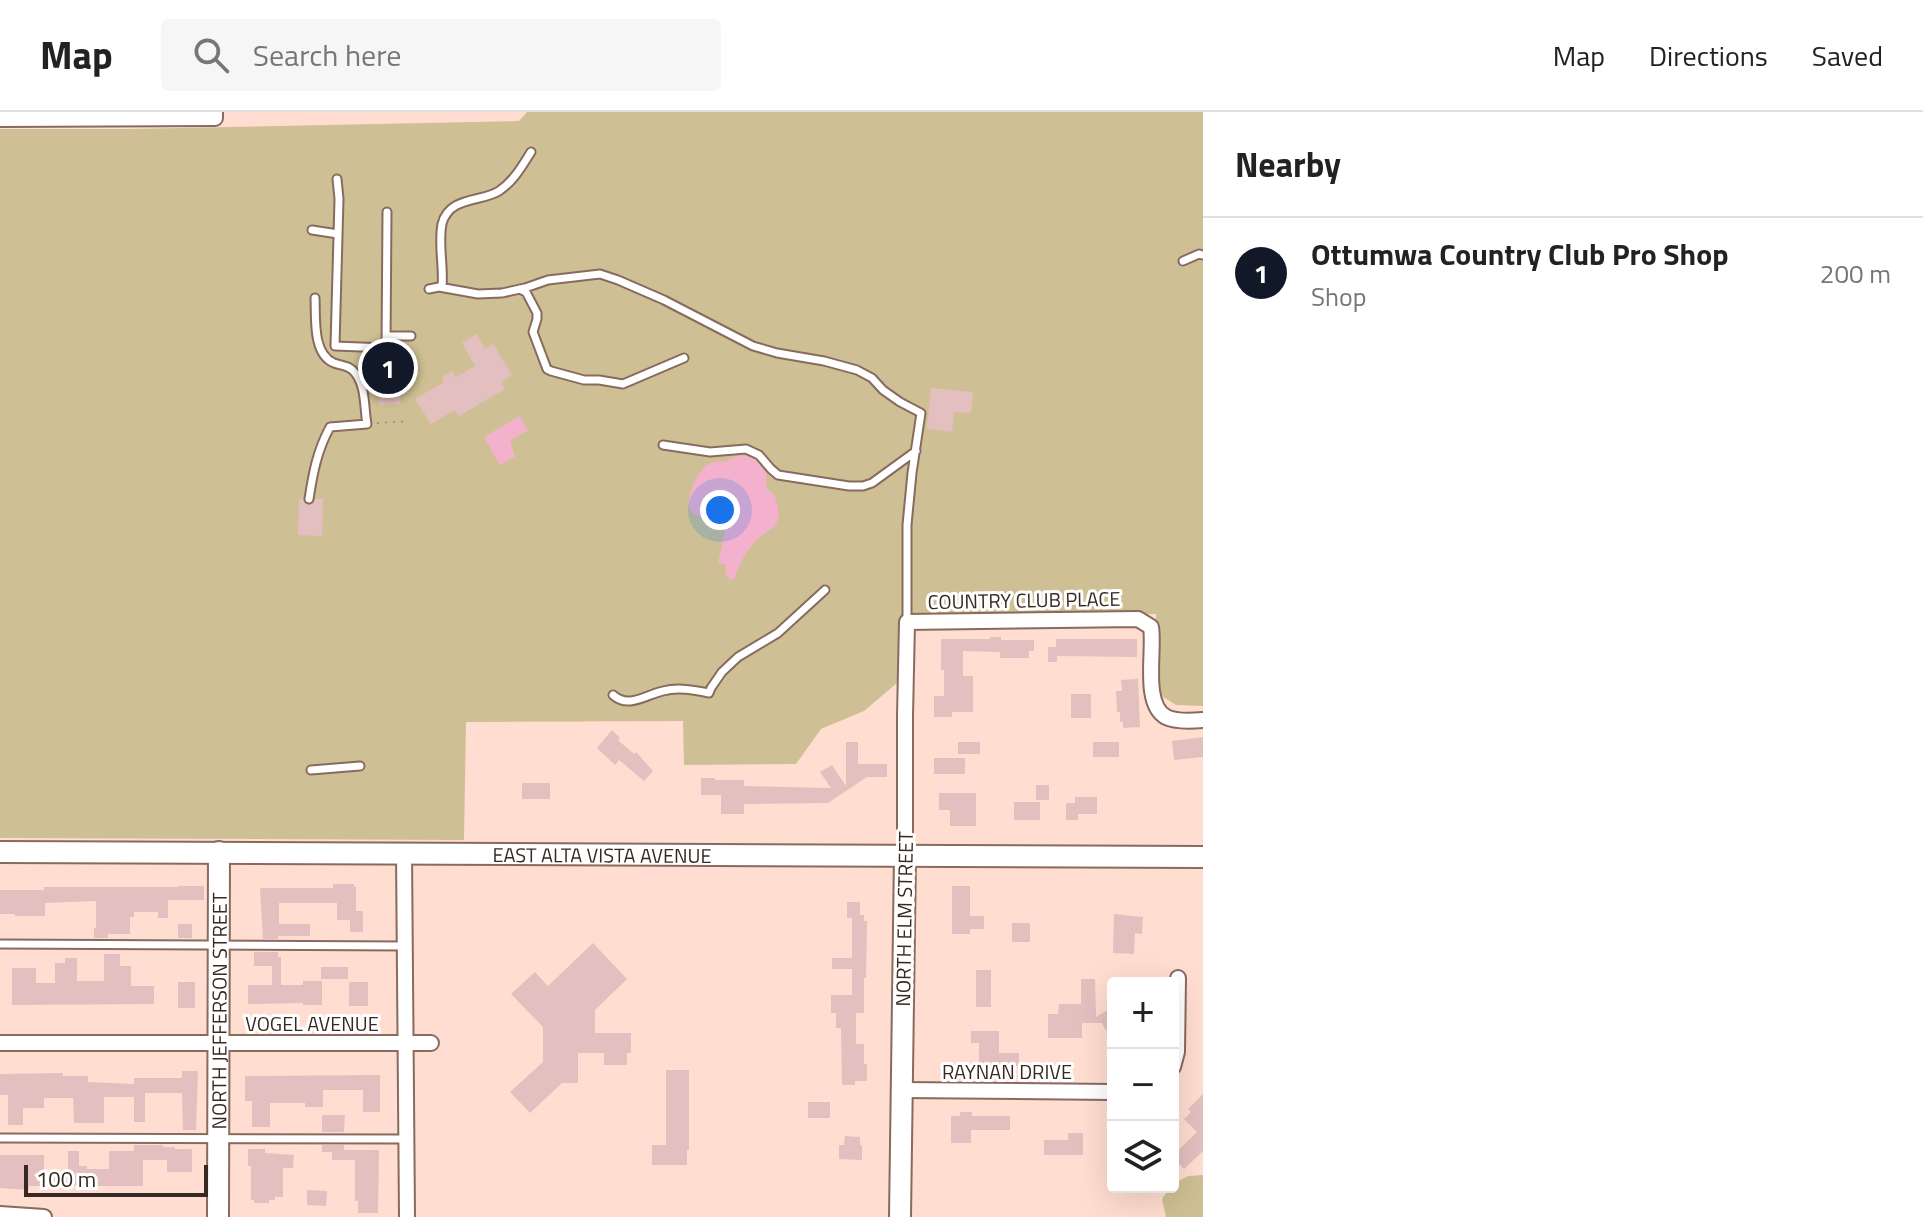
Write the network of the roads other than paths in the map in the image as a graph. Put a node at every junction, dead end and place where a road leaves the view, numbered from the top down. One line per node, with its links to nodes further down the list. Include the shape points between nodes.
1 (215, 115): 2 (street)
2 (0, 119)
3 (531, 152): 10 (lane, via 501,190 470,199 445,216)
4 (337, 179): 7 (lane)
5 (387, 212): 14 (lane)
6 (312, 230): 7 (lane)
7 (338, 234): 14 (lane, via 335,346 386,348)
8 (1203, 255): 9 (lane)
9 (1183, 261)
10 (442, 287): 11 (lane); 12 (lane, via 478,294)
11 (429, 289)
12 (520, 289): 16 (lane, via 537,313 533,332 551,371 623,384); 18 (lane, via 600,274 753,346 857,370 921,413)
13 (315, 298): 19 (lane, via 322,353 356,373 367,424 330,427 315,463)
14 (386, 336): 15 (lane)
15 (411, 336)
16 (684, 358)
17 (663, 445): 18 (lane, via 710,452 746,449 778,475 849,486 872,483)
18 (916, 451): 21 (lane, via 907,525)
19 (309, 499)
20 (825, 590): 22 (lane, via 778,633 738,657 709,693 662,691 629,702)
21 (907, 622): 23 (street, COUNTRY CLUB PLACE, via 1138,619 1151,627 1151,691 1157,708 1168,718); 29 (street, NORTH ELM STREET)
22 (613, 695)
23 (1203, 720)
24 (360, 766): 25 (lane)
25 (311, 770)
26 (0, 852): 27 (main road, EAST ALTA VISTA AVENUE)
27 (219, 852): 28 (main road, EAST ALTA VISTA AVENUE); 32 (main road, NORTH JEFFERSON STREET)
28 (404, 853): 29 (main road, EAST ALTA VISTA AVENUE); 33 (street)
29 (905, 855): 30 (main road, EAST ALTA VISTA AVENUE); 38 (main road, NORTH ELM STREET)
30 (1203, 857)
31 (0, 944): 32 (lane)
32 (219, 946): 33 (lane); 35 (main road, NORTH JEFFERSON STREET)
33 (405, 946): 36 (street)
34 (0, 1043): 35 (street, VOGEL AVENUE)
35 (219, 1043): 36 (street, VOGEL AVENUE); 41 (main road, NORTH JEFFERSON STREET)
36 (406, 1043): 37 (street, VOGEL AVENUE); 42 (street)
37 (431, 1043)
38 (901, 1090): 39 (street, RAYNAN DRIVE); 47 (main road, NORTH ELM STREET)
39 (1107, 1092)
40 (0, 1138): 41 (lane)
41 (219, 1138): 42 (lane); 45 (main road, NORTH JEFFERSON STREET)
42 (406, 1139): 46 (street)
43 (0, 1214): 44 (street)
44 (43, 1217)
45 (218, 1217)
46 (407, 1217)
47 (900, 1217)

